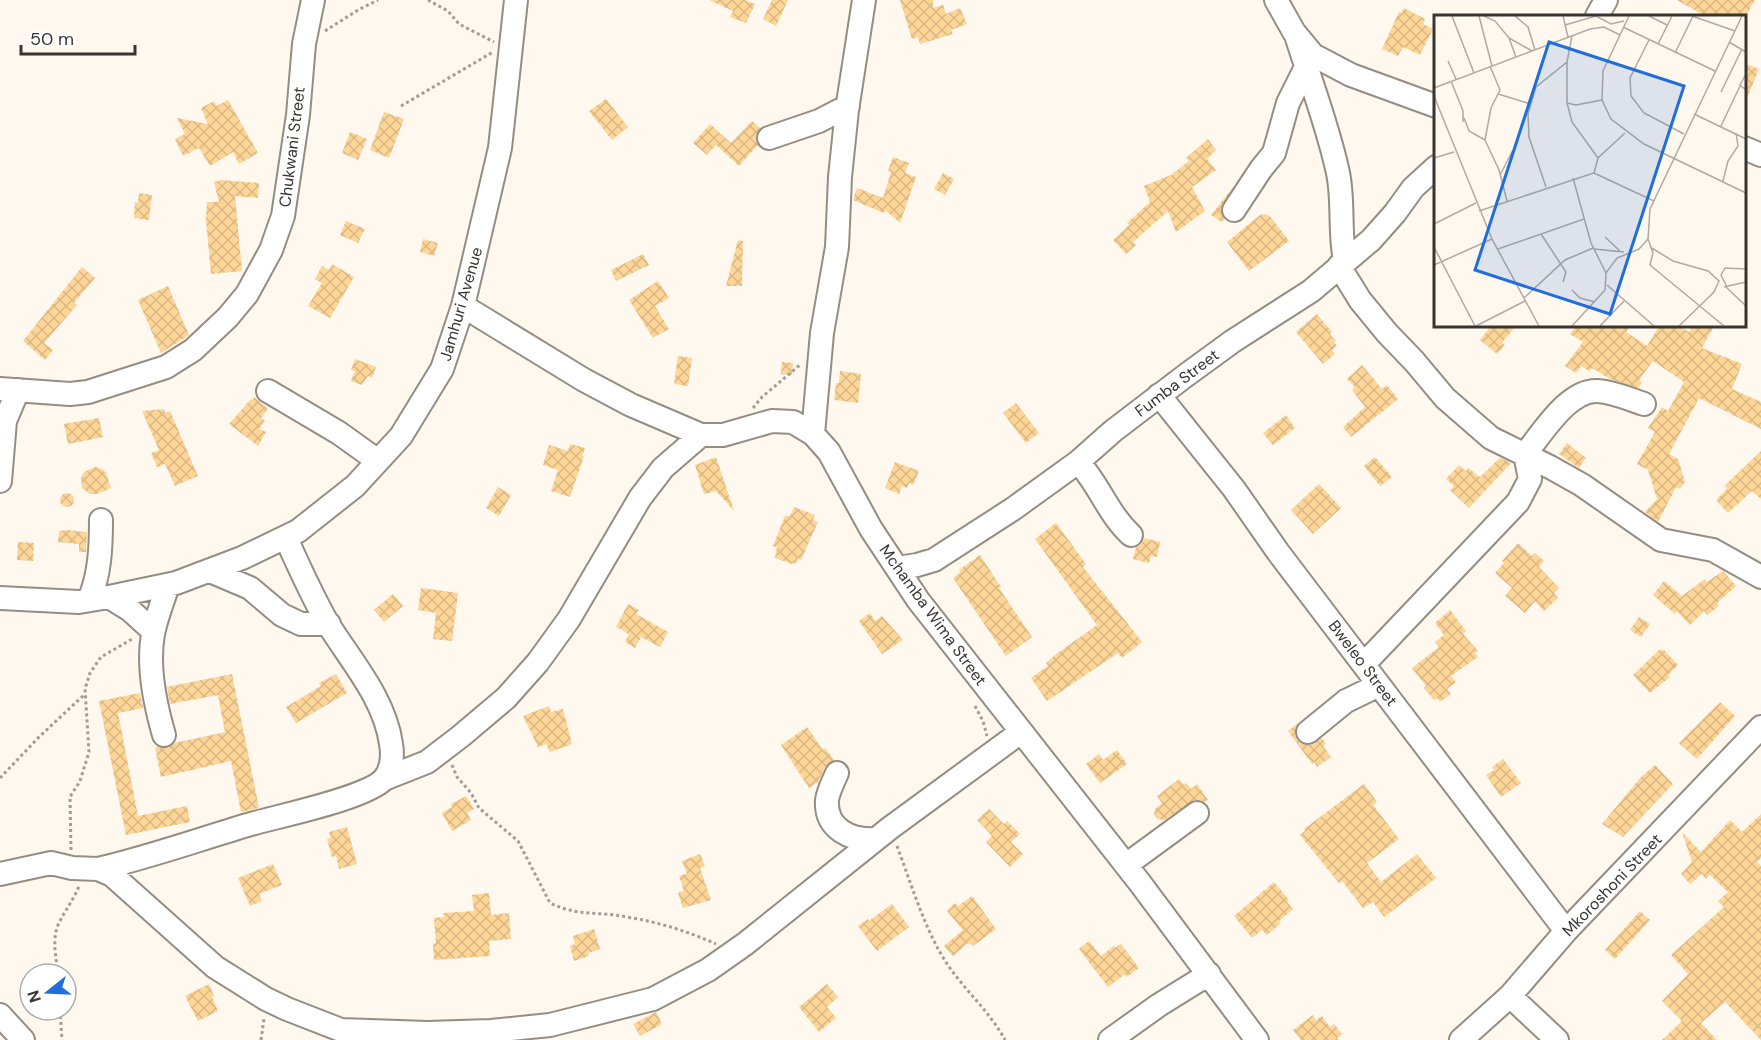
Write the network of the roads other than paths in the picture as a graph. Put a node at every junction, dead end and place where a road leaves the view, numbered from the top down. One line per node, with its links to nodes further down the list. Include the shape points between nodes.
1 (313, 0): 18 (street, Chukwani Street, via 283,216 271,250 247,294 193,350 166,367 88,392)
2 (516, 0): 17 (street, Jamhuri Avenue, via 508,44 500,148)
3 (864, 0): 10 (street)
4 (1276, 0): 7 (street)
5 (1606, 0): 6 (street)
6 (1598, 15)
7 (1296, 35): 8 (street); 9 (street, via 1313,55 1352,75)
8 (1306, 67): 15 (street, via 1288,103 1274,153); 16 (street, via 1338,175)
9 (1434, 105)
10 (848, 106): 11 (street); 22 (street, via 837,247 820,352)
11 (769, 138)
12 (1746, 149): 13 (street)
13 (1761, 155)
14 (1434, 169): 16 (street, Fumba Street, via 1413,188 1371,240)
15 (1234, 210)
16 (1342, 263): 20 (street, Fumba Street, via 1311,291 1233,341); 24 (street, via 1370,312 1445,398 1491,438)
17 (463, 306): 23 (street, Mchamba Wima Street, via 584,380); 25 (street, Jamhuri Avenue, via 442,369 401,436)
18 (9, 390): 27 (street)
19 (268, 391): 25 (street)
20 (1160, 395): 26 (street, Fumba Street); 41 (street, Bweleo Street)
21 (1644, 404): 24 (street, via 1597,391 1584,393 1561,410)
22 (813, 434): 23 (street, Mchamba Wima Street, via 793,422 772,421 736,433); 32 (street, Mchamba Wima Street, via 829,453)
23 (701, 435): 48 (street, via 663,468 640,498 568,619 506,698 427,762)
24 (1525, 454): 34 (street, via 1582,485 1661,540 1713,550); 41 (street, via 1530,479 1518,502)
25 (378, 461): 30 (street, Jamhuri Avenue, via 355,486)
26 (1078, 462): 29 (street, via 1094,480 1113,516); 32 (street, Fumba Street, via 934,560)
27 (0, 481)
28 (100, 520): 38 (street, via 101,545 94,588)
29 (1131, 535)
30 (286, 538): 31 (street, Jamhuri Avenue); 39 (street)
31 (258, 550): 33 (street, Jamhuri Avenue); 36 (street)
32 (897, 568): 44 (street, Mchamba Wima Street)
33 (210, 571): 35 (street, Jamhuri Avenue); 36 (street)
34 (1761, 577)
35 (168, 585): 38 (street, Jamhuri Avenue); 40 (street)
36 (250, 588): 39 (street, via 282,615 301,624)
37 (0, 598): 38 (street, Jamhuri Avenue, via 79,602)
38 (99, 599): 40 (street, via 125,606)
39 (329, 624): 48 (street, via 382,710 392,745 391,762)
40 (152, 629): 46 (street, via 154,693)
41 (1364, 664): 42 (street, Bweleo Street)
42 (1379, 684): 45 (street, via 1346,701); 54 (street, Bweleo Street)
43 (1761, 727): 54 (street, Mkoroshoni Street)
44 (1021, 732): 50 (street); 51 (street, Mchamba Wima Street)
45 (1308, 732)
46 (164, 735)
47 (837, 773): 50 (street, via 827,800 832,824 853,838)
48 (384, 778): 52 (street, via 347,798 130,862)
49 (1197, 813): 51 (street)
50 (883, 833): 58 (street, via 734,952 652,999 550,1025)
51 (1126, 865): 55 (street, Mchamba Wima Street)
52 (85, 868): 53 (street, via 51,863); 58 (street, via 112,875 215,967 287,1009 341,1030)
53 (0, 874)
54 (1566, 931): 56 (street, Mkoroshoni Street)
55 (1209, 975): 60 (street); 61 (street, Mchamba Wima Street)
56 (1510, 996): 62 (street, Mkoroshoni Street); 63 (street)
57 (0, 1015): 59 (street)
58 (473, 1036)
59 (23, 1040)
60 (1110, 1040)
61 (1257, 1040)
62 (1461, 1040)
63 (1557, 1040)

